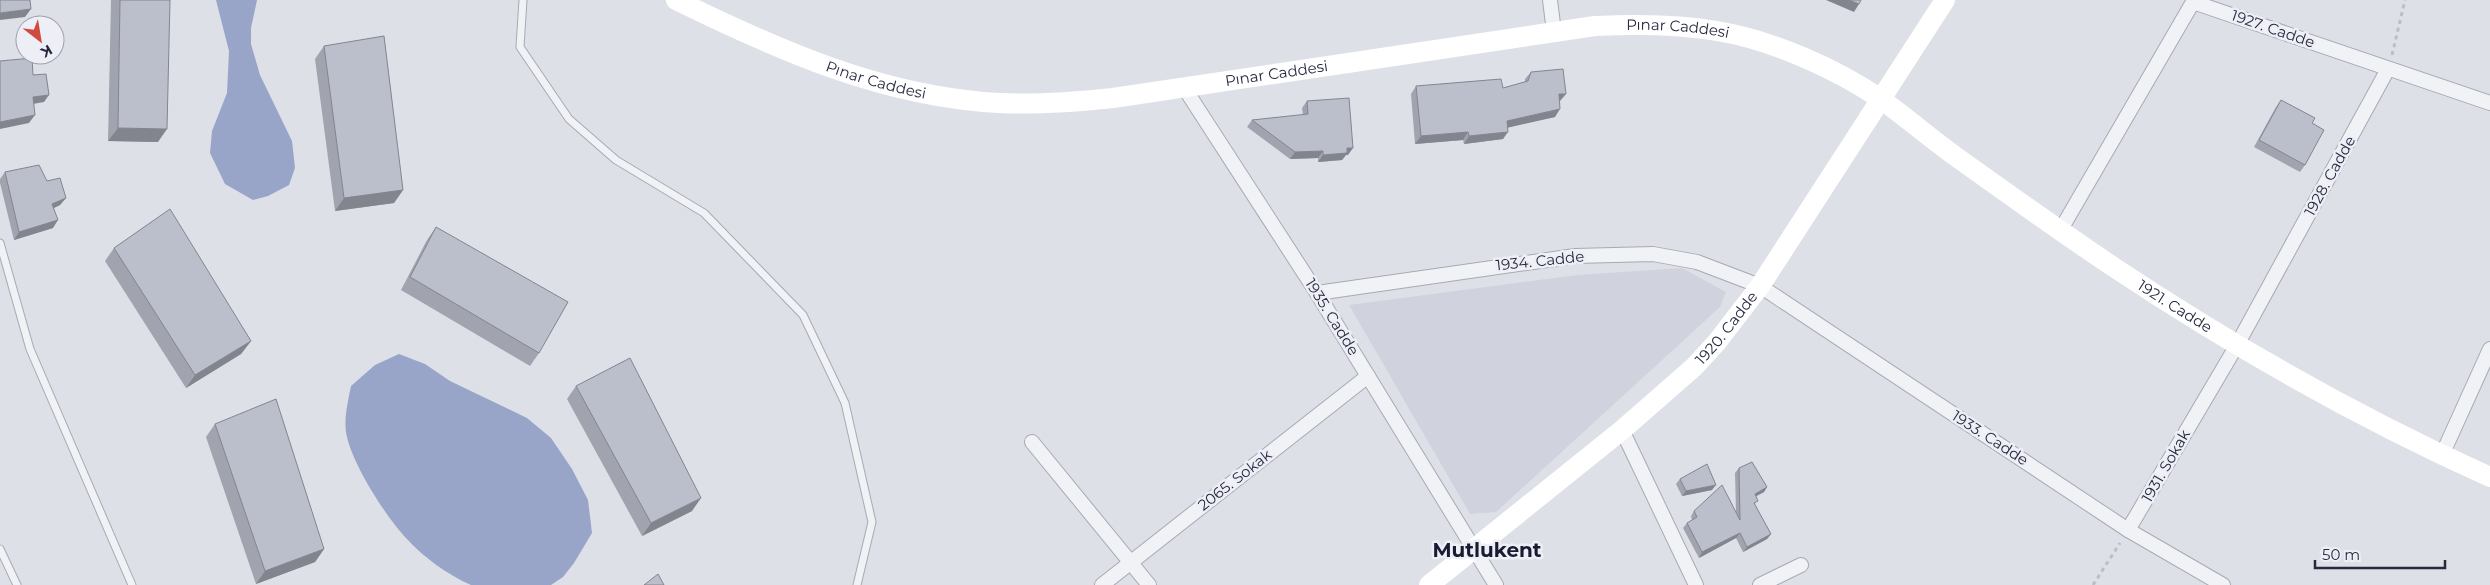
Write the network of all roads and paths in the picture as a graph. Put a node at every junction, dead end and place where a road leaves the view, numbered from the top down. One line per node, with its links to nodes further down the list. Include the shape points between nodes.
1 (524, 0): 29 (lane, via 520,47 568,119 616,160 704,213 803,315 845,403 872,522)
2 (676, 0): 8 (street, Pınar Caddesi, via 826,67 916,93 998,103 1040,104)
3 (1550, 0): 6 (street)
4 (1945, 0): 9 (street, 1920. Cadde)
5 (2405, 0): 7 (path)
6 (1554, 32): 8 (street, Pınar Caddesi); 9 (street, Pınar Caddesi, via 1638,24 1719,31 1790,53)
7 (2388, 69): 10 (street, 1927. Cadde); 11 (street, 1927. Cadde, via 2192,2); 15 (street, 1928. Cadde)
8 (1185, 89): 14 (street, 1935. Cadde)
9 (1880, 99): 11 (street, 1921. Cadde); 13 (street, 1920. Cadde)
10 (2490, 103)
11 (2060, 231): 15 (street, 1921. Cadde)
12 (0, 243): 28 (lane, via 30,349)
13 (1760, 286): 14 (street, 1934. Cadde, via 1697,262 1653,254 1574,256); 18 (street, 1920. Cadde, via 1694,367); 22 (street, 1933. Cadde)
14 (1317, 293): 17 (street, 1935. Cadde)
15 (2237, 345): 20 (street, 1921. Cadde, via 2381,426); 22 (street, 1931. Sokak)
16 (2490, 348): 20 (street)
17 (1368, 376): 23 (street, 1935. Cadde); 25 (street, 2065. Sokak)
18 (1622, 430): 23 (street, 1920. Cadde); 34 (street)
19 (1032, 442): 25 (street)
20 (2442, 455): 21 (street, 1921. Cadde)
21 (2490, 477)
22 (2128, 530): 36 (path); 37 (street, 1933. Cadde)
23 (1474, 548): 32 (street, 1920. Cadde); 33 (street, 1935. Cadde)
24 (0, 549): 27 (lane)
25 (1131, 563): 30 (street, 2065. Sokak); 31 (street)
26 (1801, 565): 35 (street)
27 (17, 585)
28 (132, 585)
29 (856, 585)
30 (1102, 585)
31 (1149, 585)
32 (1429, 585)
33 (1496, 585)
34 (1696, 585)
35 (1760, 585)
36 (2093, 585)
37 (2223, 585)

